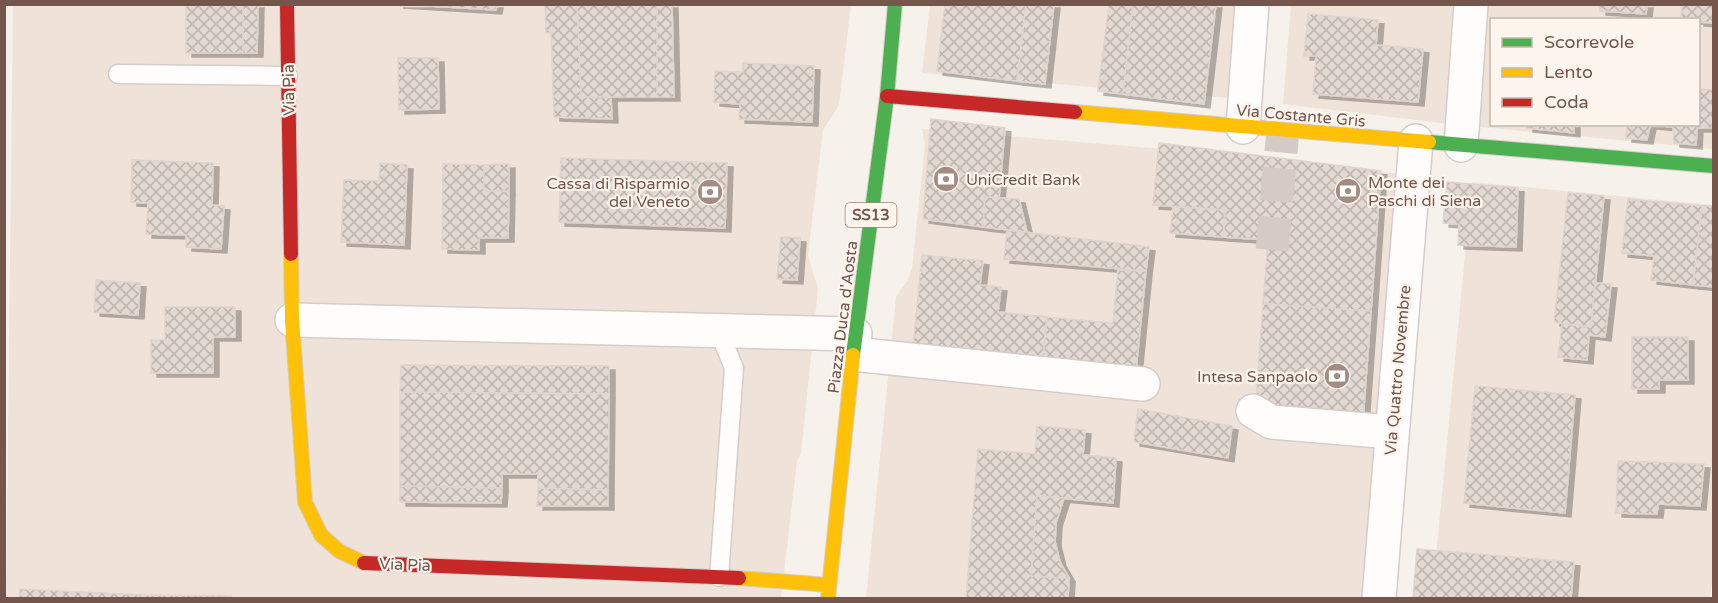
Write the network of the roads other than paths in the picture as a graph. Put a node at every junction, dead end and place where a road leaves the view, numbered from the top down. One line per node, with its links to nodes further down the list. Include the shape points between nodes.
1 (287, 4): 6 (street, Via Pia)
2 (895, 4): 7 (street, Piazza Duca d'Aosta / SS13)
3 (1252, 4): 8 (street)
4 (1471, 4): 10 (street)
5 (118, 74): 6 (lane)
6 (288, 76): 12 (street, Via Pia)
7 (887, 96): 8 (street, Via Costante Gris); 14 (street, Piazza Duca d'Aosta / SS13)
8 (1243, 127): 9 (street, Via Costante Gris)
9 (1416, 141): 10 (street, Via Costante Gris); 17 (street, Via Quattro Novembre)
10 (1461, 145): 11 (street, Via Costante Gris)
11 (1713, 166)
12 (292, 320): 13 (street); 18 (street, Via Pia, via 305,509 329,546 364,563)
13 (718, 329): 14 (street); 18 (lane, via 734,368)
14 (854, 344): 15 (street); 19 (street, Piazza Duca d'Aosta / SS13)
15 (1143, 384)
16 (1253, 411): 17 (street, via 1271,422)
17 (1391, 432): 20 (street, Via Quattro Novembre)
18 (719, 577): 19 (street, Via Pia)
19 (828, 592)
20 (1379, 598)

